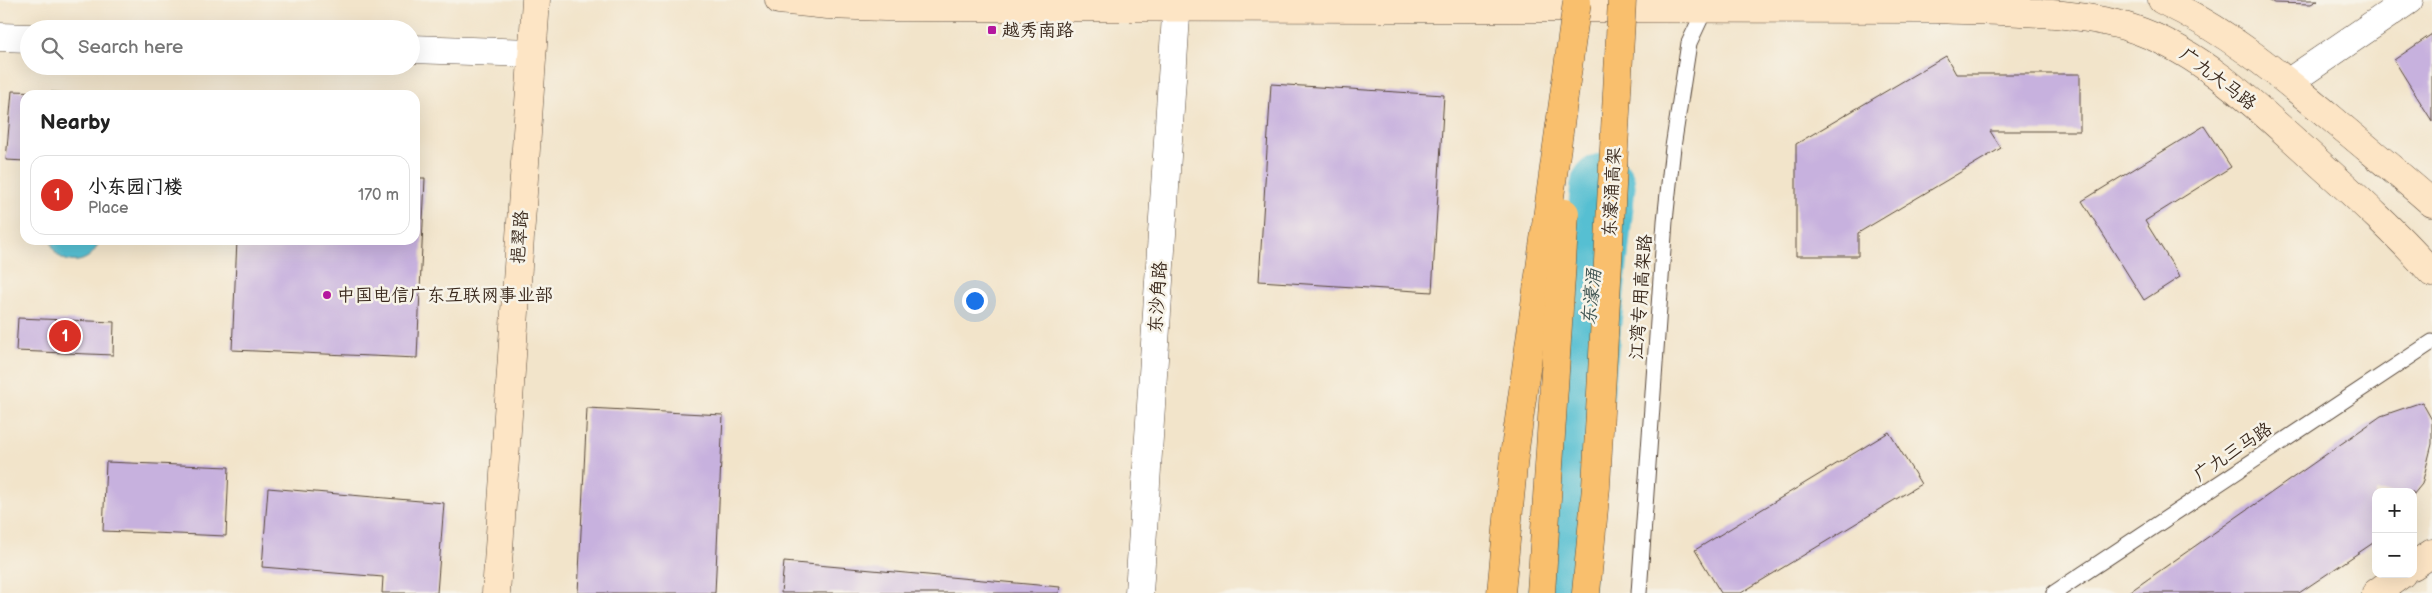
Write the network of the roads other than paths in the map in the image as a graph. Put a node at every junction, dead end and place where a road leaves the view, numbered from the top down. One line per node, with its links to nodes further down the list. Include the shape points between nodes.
1 (536, 0): 12 (main road, 挹翠路)
2 (779, 0): 7 (main road, via 885,7)
3 (1622, 0): 24 (highway, 东濠涌高架, bridge, via 1596,487)
4 (2162, 0): 13 (main road, via 2198,17 2239,43)
5 (2409, 0): 13 (street)
6 (1577, 1): 22 (highway, bridge, via 1514,456); 23 (highway, bridge)
7 (1177, 3): 8 (main road, 广九大马路, bridge); 21 (street, 东沙角路)
8 (1704, 9): 15 (main road, 广九大马路, via 1956,10 2101,20 2142,32 2184,52 2278,126 2374,212); 25 (lane, 江湾专用高架路, via 1688,43 1672,147)
9 (0, 37): 10 (street)
10 (20, 38)
11 (420, 49): 12 (street)
12 (532, 53): 20 (main road, 挹翠路)
13 (2289, 82): 14 (main road)
14 (2432, 203)
15 (2432, 273)
16 (2432, 342): 26 (lane, 广九三马路)
17 (2432, 553): 18 (main road)
18 (2417, 563)
19 (2397, 578): 27 (main road)
20 (496, 593)
21 (1139, 593)
22 (1501, 593)
23 (1541, 593)
24 (1586, 593)
25 (1639, 593)
26 (2054, 593)
27 (2376, 593)

